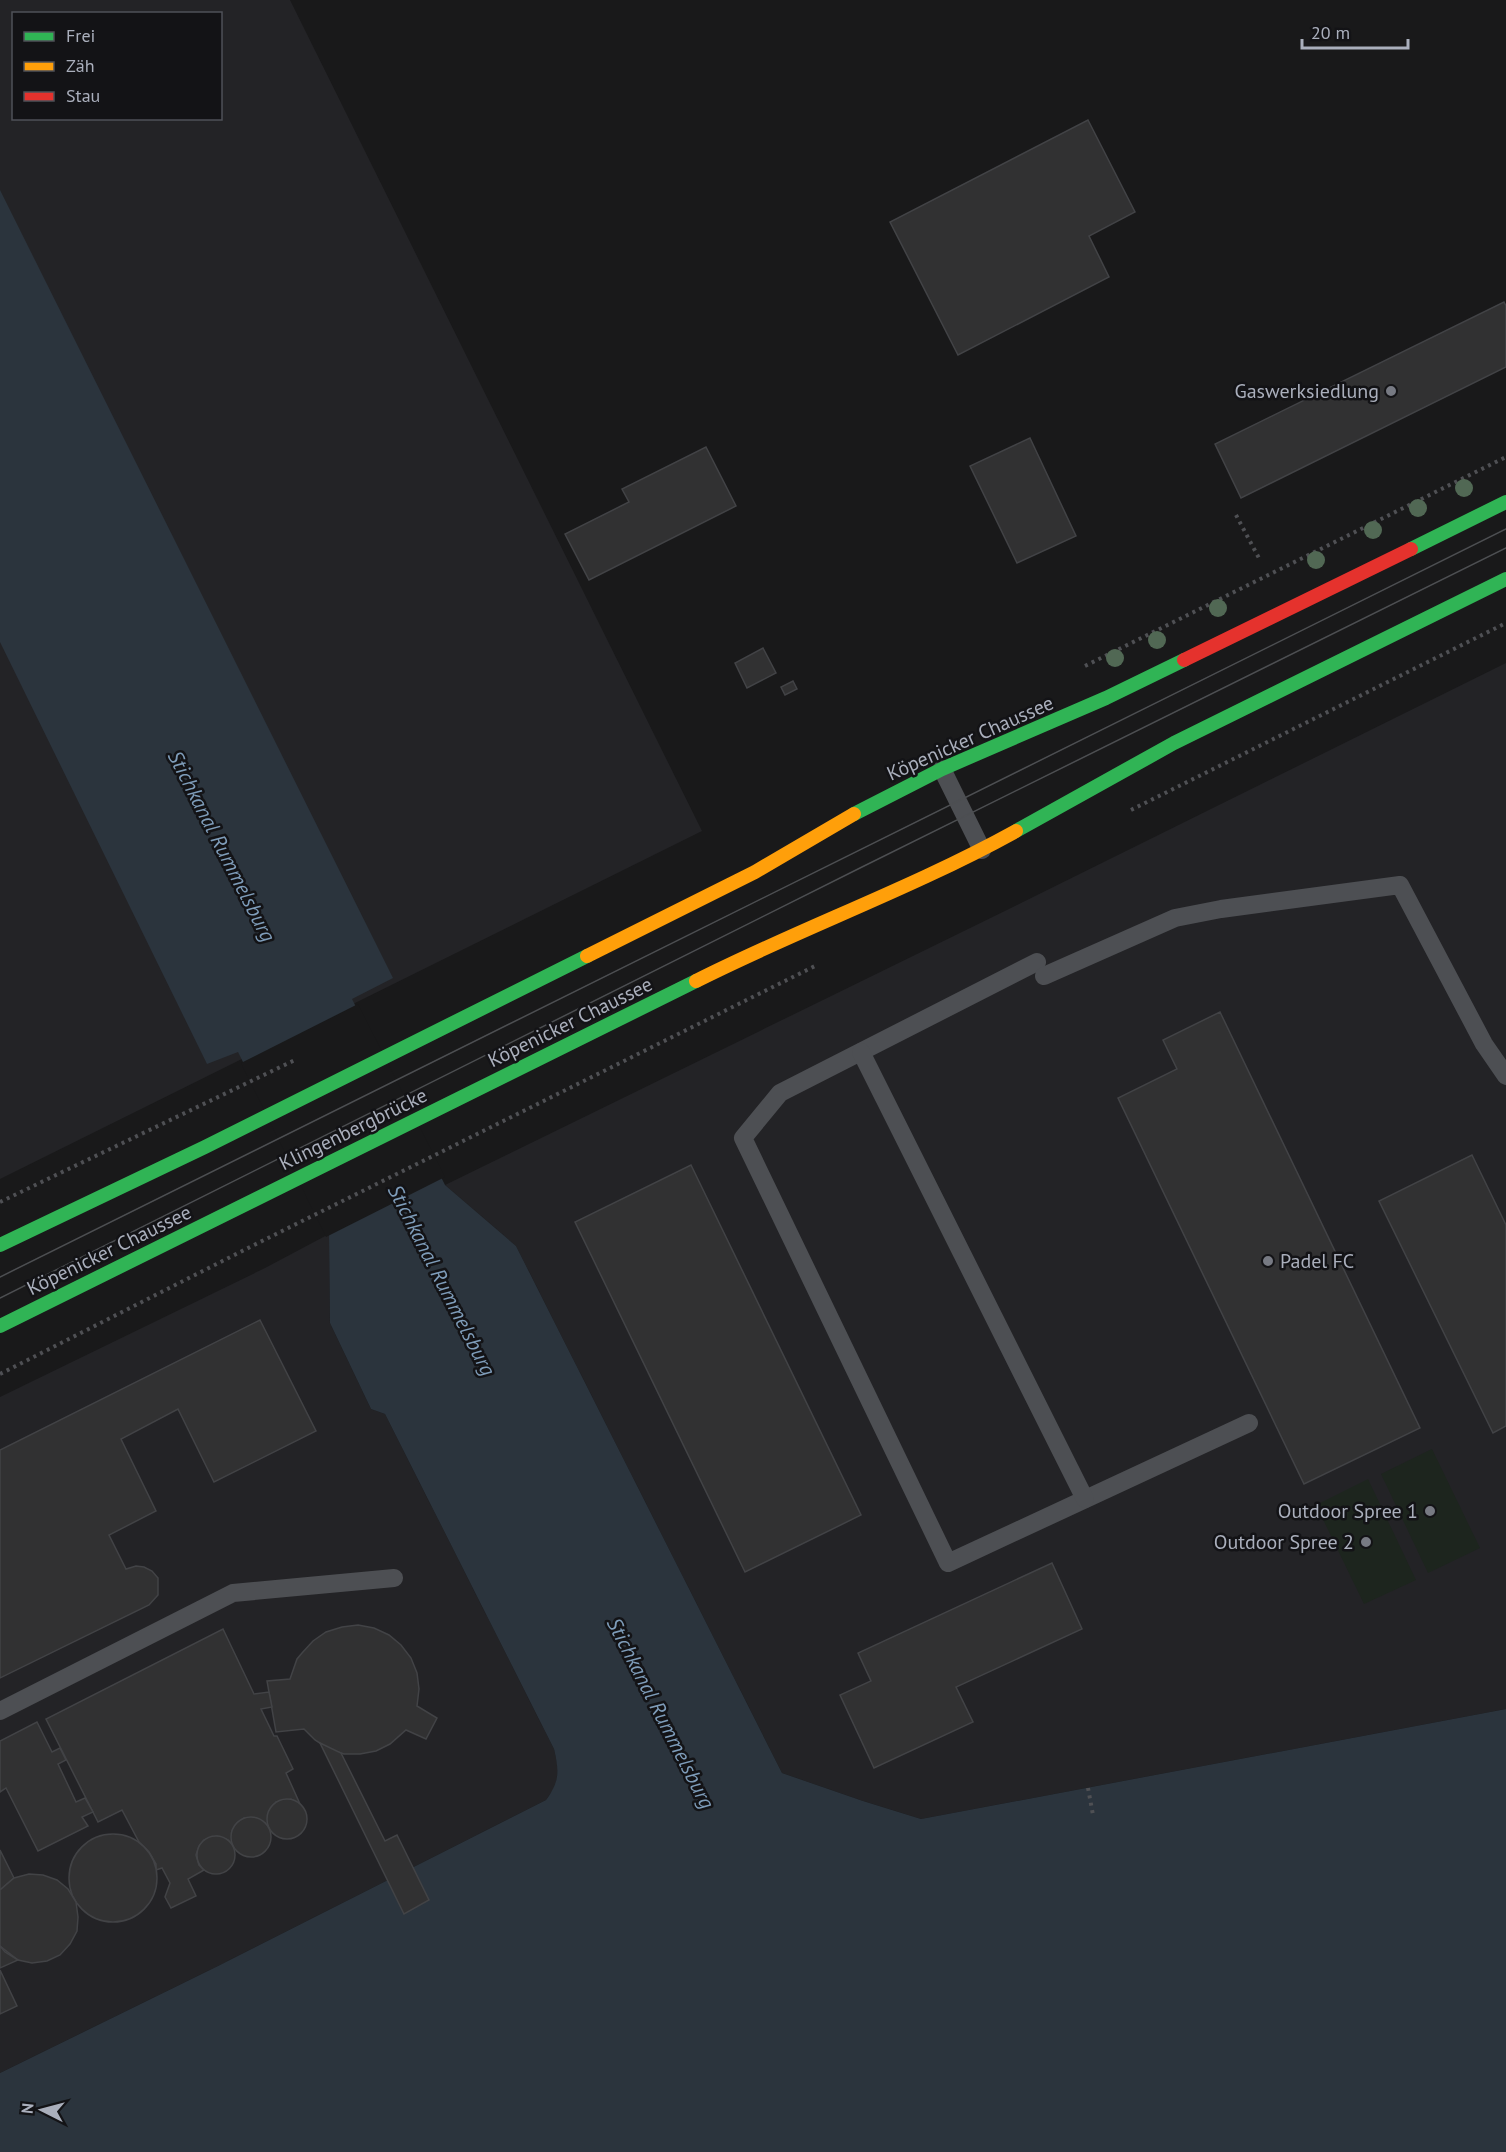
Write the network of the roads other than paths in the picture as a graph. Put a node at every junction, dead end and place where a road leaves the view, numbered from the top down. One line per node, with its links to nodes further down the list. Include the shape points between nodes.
1 (1506, 502): 3 (main road, Köpenicker Chaussee, via 1106,698)
2 (1506, 579): 4 (main road, Köpenicker Chaussee, via 1174,742)
3 (942, 769): 4 (lane); 9 (main road, Köpenicker Chaussee, via 877,801 755,872)
4 (982, 850): 7 (main road, Köpenicker Chaussee, via 760,949)
5 (861, 1052): 6 (lane, via 1041,969 1175,918 1400,885 1484,1044); 12 (lane); 12 (lane, via 780,1093 743,1138 948,1563)
6 (1506, 1076)
7 (488, 1084): 8 (main road, Klingenbergbrücke)
8 (236, 1210): 10 (main road, Köpenicker Chaussee)
9 (0, 1245)
10 (0, 1326)
11 (1249, 1423): 12 (lane)
12 (1085, 1499)
13 (394, 1578): 14 (lane, via 233,1593)
14 (0, 1711)

